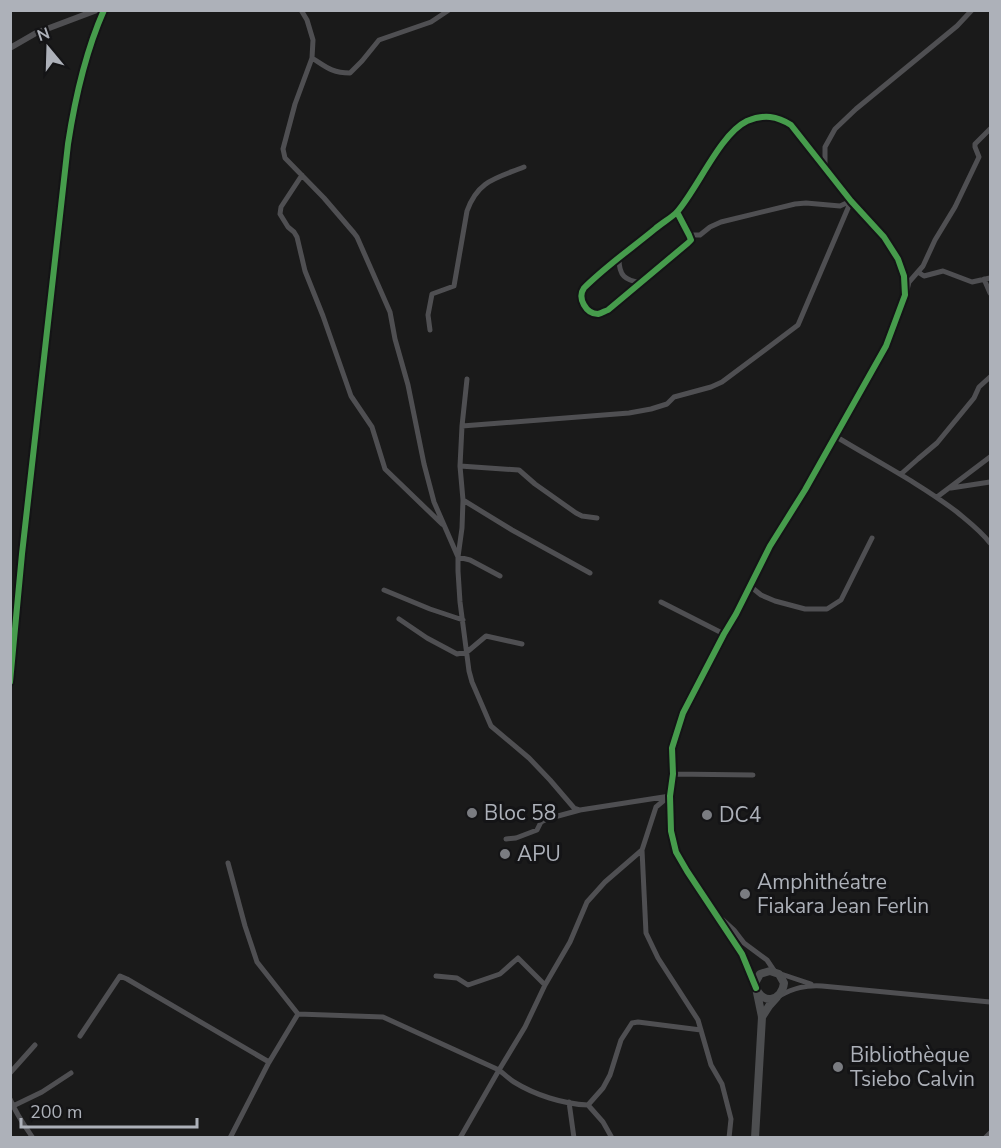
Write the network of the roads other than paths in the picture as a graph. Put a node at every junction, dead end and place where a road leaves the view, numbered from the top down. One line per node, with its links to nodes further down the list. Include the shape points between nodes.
1 (98, 10): 6 (street, via 36,33)
2 (104, 10): 48 (street, via 75,101 68,144)
3 (302, 10): 7 (street, via 313,40)
4 (449, 10): 7 (street, via 431,22 379,40 350,73 338,73)
5 (972, 10): 10 (street, via 835,129 825,147)
6 (10, 48)
7 (312, 58): 11 (street, via 283,149 285,158)
8 (990, 129): 16 (street, via 975,144 978,161)
9 (524, 167): 21 (street, via 490,180 471,201 454,286 432,294)
10 (825, 167): 12 (street); 13 (street, via 791,125 780,118 756,118 730,135)
11 (302, 175): 34 (street, via 357,237 390,312 424,464); 34 (street, via 280,214 297,237 305,271 351,396 372,427 385,469)
12 (851, 201): 14 (street, via 840,206 795,204 721,222 700,235); 20 (street, via 898,259); 24 (street, via 798,326 722,382 675,397 667,404 628,413)
13 (676, 212): 14 (street); 15 (street)
14 (689, 235): 18 (street, via 691,240 685,247)
15 (619, 259): 18 (street, via 623,275); 18 (street, via 580,293 590,312 608,310)
16 (918, 272): 17 (street, via 924,276 943,271 972,282); 20 (street)
17 (987, 279): 19 (street)
18 (641, 283)
19 (990, 293)
20 (905, 295): 25 (street, via 886,346)
21 (430, 330)
22 (990, 377): 28 (street, via 938,443)
23 (468, 379): 24 (street)
24 (462, 426): 27 (street)
25 (835, 436): 28 (street); 40 (street)
26 (990, 457): 30 (street)
27 (460, 466): 32 (street); 33 (street, via 519,470 576,513)
28 (901, 474): 31 (street)
29 (990, 482): 30 (street)
30 (950, 488): 31 (street)
31 (938, 497): 36 (street)
32 (464, 500): 37 (street); 38 (street)
33 (597, 518)
34 (443, 525): 37 (street)
35 (872, 538): 40 (street, via 841,600 827,609 804,609 775,601)
36 (990, 543)
37 (458, 557): 39 (street); 44 (street)
38 (590, 573)
39 (500, 576)
40 (750, 586): 45 (street)
41 (384, 590): 44 (street)
42 (661, 602): 45 (street)
43 (399, 619): 47 (street, via 458,654)
44 (463, 620): 47 (street)
45 (724, 634): 49 (street, via 683,713 672,748)
46 (522, 644): 47 (street, via 486,636)
47 (467, 652): 52 (street, via 472,682 491,726 523,752)
48 (10, 682)
49 (673, 774): 50 (street); 51 (street)
50 (753, 775)
51 (670, 796): 52 (street); 54 (street, via 657,807); 56 (street, via 676,852)
52 (580, 810): 53 (street, via 547,819 537,830 516,838)
53 (506, 838)
54 (642, 850): 59 (street, via 587,902); 66 (street, via 646,933)
55 (228, 863): 64 (street, via 257,962)
56 (714, 911): 57 (street); 61 (street, via 742,954)
57 (775, 972): 60 (street); 61 (main road, via 760,974); 62 (main road, via 784,983)
58 (436, 976): 59 (street, via 457,978 468,985 500,974 518,958)
59 (545, 985): 70 (street)
60 (822, 986): 62 (street, via 807,985); 63 (street)
61 (756, 988): 62 (main road, via 767,999); 65 (main road)
62 (778, 996): 65 (main road)
63 (990, 1002)
64 (298, 1014): 69 (street); 70 (street, via 383,1017)
65 (762, 1017): 83 (main road)
66 (701, 1030): 75 (street, via 632,1023 621,1040 610,1075); 82 (street, via 711,1065 722,1084 731,1119)
67 (80, 1036): 69 (street, via 120,976)
68 (35, 1045): 72 (street)
69 (269, 1062): 78 (street)
70 (499, 1071): 73 (street, via 530,1091); 79 (street)
71 (71, 1072): 74 (street, via 42,1092)
72 (10, 1073)
73 (569, 1102): 75 (street); 80 (street)
74 (11, 1103): 77 (street)
75 (588, 1105): 81 (street)
76 (990, 1133): 84 (street)
77 (33, 1137)
78 (230, 1137)
79 (460, 1137)
80 (574, 1137)
81 (612, 1137)
82 (729, 1137)
83 (755, 1137)
84 (985, 1137)

